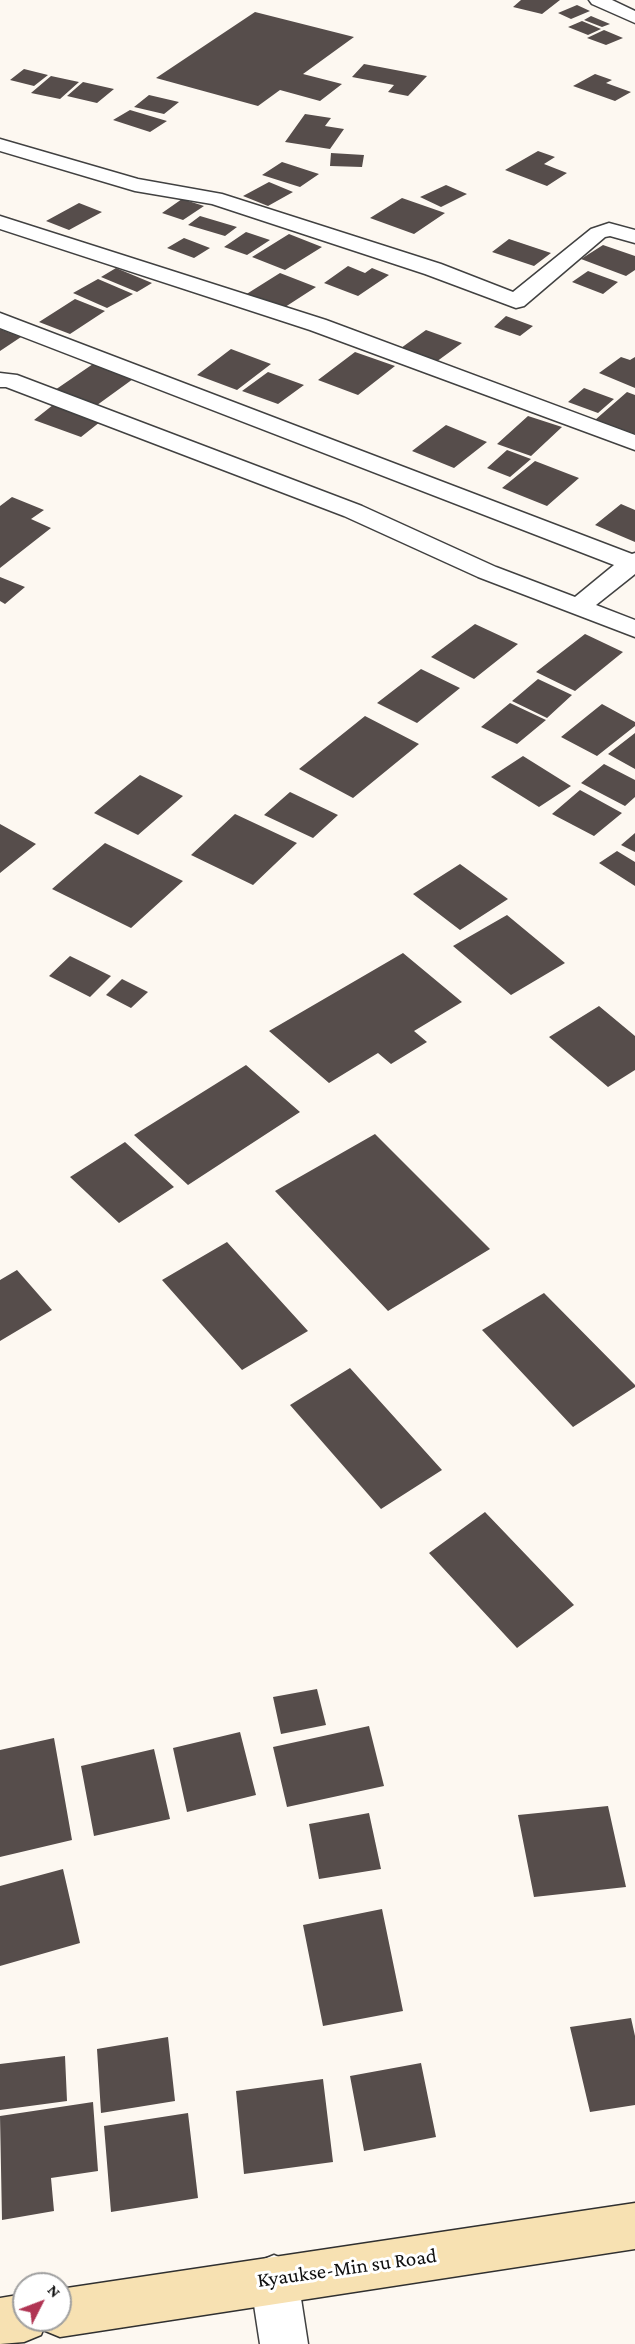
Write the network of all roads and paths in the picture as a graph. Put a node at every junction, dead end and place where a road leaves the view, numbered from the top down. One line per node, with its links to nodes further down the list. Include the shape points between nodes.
1 (598, 0): 2 (street)
2 (635, 18)
3 (0, 145): 5 (street, via 135,185 215,198 433,269 516,301 598,233 609,229)
4 (0, 222): 8 (street, via 318,325)
5 (635, 237)
6 (0, 320): 9 (street)
7 (3, 382): 10 (street, via 353,511 487,572)
8 (635, 443)
9 (634, 562): 10 (street)
10 (578, 607): 11 (street)
11 (635, 629)
12 (635, 2226): 13 (street, Kyaukse-Min su Road)
13 (274, 2279): 14 (street, Kyaukse-Min su Road); 15 (street)
14 (72, 2311)
15 (284, 2344)

